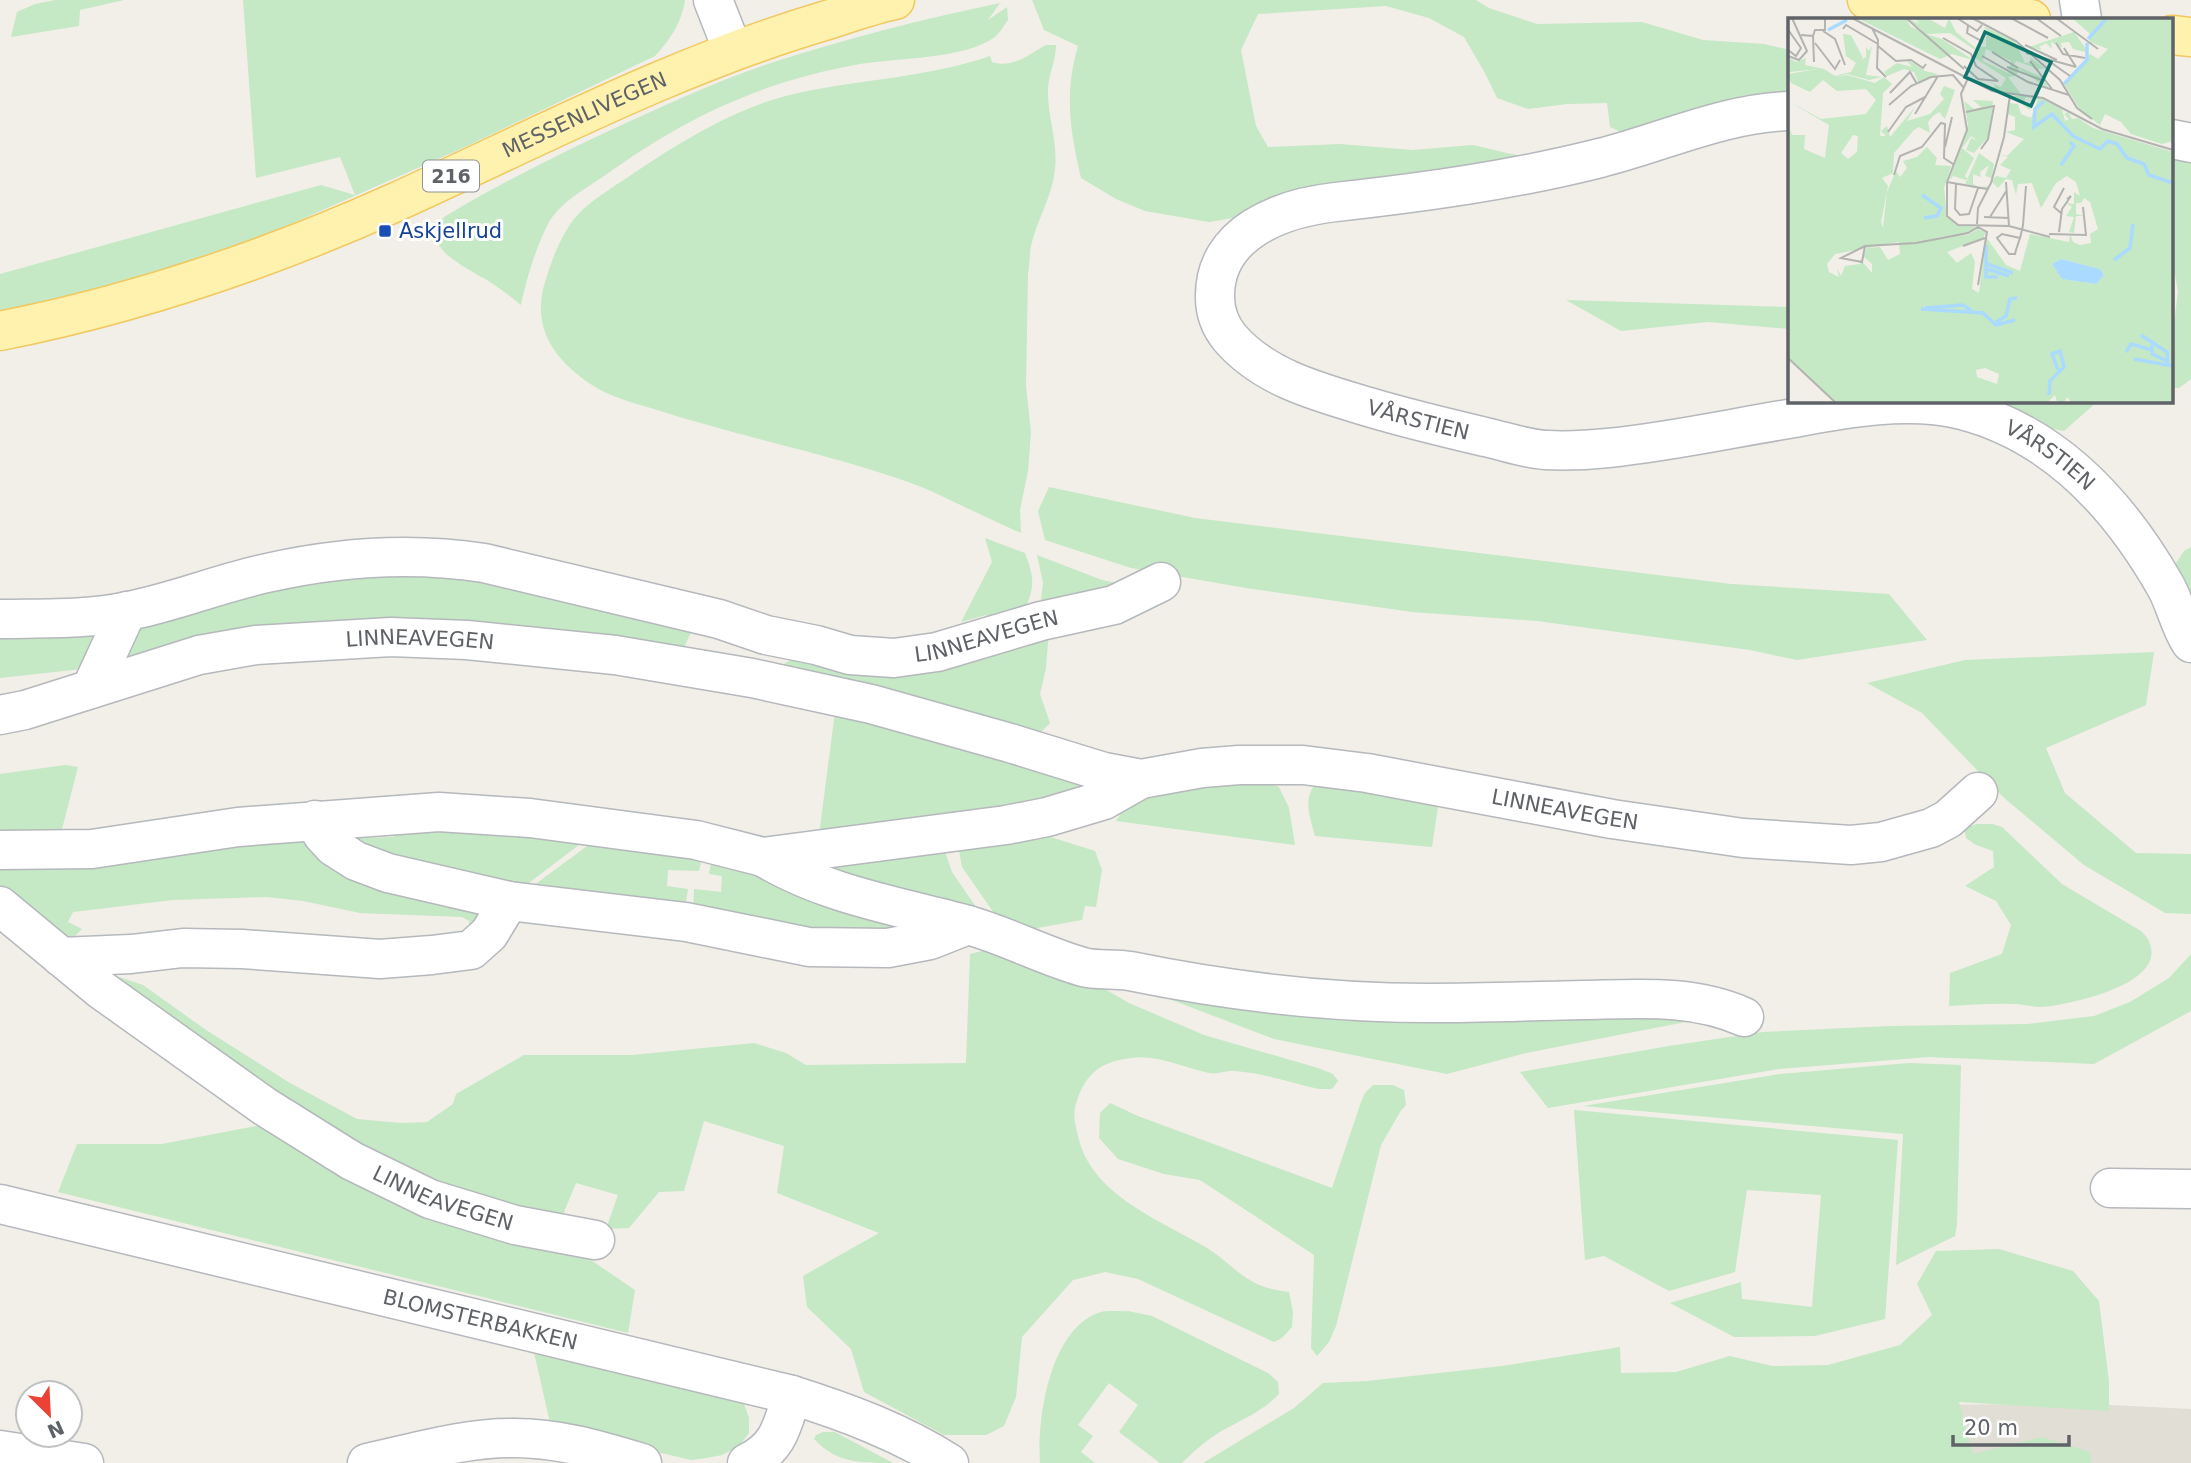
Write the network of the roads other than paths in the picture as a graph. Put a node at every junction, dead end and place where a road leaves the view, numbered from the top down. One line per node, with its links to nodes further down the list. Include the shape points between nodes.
1 (713, 0): 7 (street)
2 (895, 0): 7 (main road, MESSENLIVEGEN / 216)
3 (1867, 0): 5 (main road)
4 (2079, 0): 6 (street)
5 (2009, 11)
6 (2082, 18)
7 (733, 51): 9 (main road, MESSENLIVEGEN / 216, via 649,84 298,244 130,300)
8 (1788, 111): 14 (street, VÅRSTIEN, via 1759,112 1702,125 1603,157 1485,182 1320,204 1272,217 1244,233 1225,257 1215,283 1215,311 1227,335 1285,379 1408,419 1542,450 1617,447 1846,408 1913,405 1961,410 2017,430 2064,460 2096,488 2147,554)
9 (0, 331)
10 (1161, 582): 13 (street, LINNEAVEGEN, via 1114,606 1041,621 937,652 894,658 850,655)
11 (127, 611): 12 (street, LINNEAVEGEN); 13 (street, LINNEAVEGEN, via 265,573 329,561 444,557 719,619); 16 (street)
12 (0, 619)
13 (766, 635): 15 (street)
14 (2191, 643)
15 (752, 678): 16 (street, LINNEAVEGEN, via 615,654 391,636 256,645 210,653); 18 (street, LINNEAVEGEN, via 870,704)
16 (91, 689): 17 (street, LINNEAVEGEN)
17 (0, 715)
18 (1141, 779): 19 (street, LINNEAVEGEN, via 1202,768 1303,765 1612,819 1743,838 1852,845 1931,828); 22 (street, LINNEAVEGEN, via 1104,800 1047,817)
19 (1979, 792)
20 (315, 820): 21 (street, LINNEAVEGEN, via 92,849); 22 (street, LINNEAVEGEN, via 439,813 530,818 696,840); 23 (street, via 334,847 356,861 387,873)
21 (0, 850)
22 (763, 857): 25 (street, LINNEAVEGEN, via 788,872 866,901)
23 (509, 901): 25 (street, via 686,922 809,947 888,948 930,940); 26 (street, via 489,934 471,950 432,955 380,959 183,947)
24 (0, 906): 26 (street, LINNEAVEGEN)
25 (968, 925): 27 (street, LINNEAVEGEN, via 1085,968 1267,993 1428,1003 1661,998 1724,1008)
26 (61, 957): 31 (street, LINNEAVEGEN, via 264,1106 352,1161 430,1199 515,1225)
27 (1744, 1017)
28 (2110, 1188): 29 (street)
29 (2191, 1189)
30 (0, 1204): 32 (street, BLOMSTERBAKKEN)
31 (595, 1240)
32 (792, 1395): 37 (street, via 769,1449); 38 (street, BLOMSTERBAKKEN, via 891,1431)
33 (0, 1450): 34 (street)
34 (84, 1463)
35 (367, 1463): 36 (street, via 510,1438 557,1441)
36 (642, 1463)
37 (747, 1463)
38 (949, 1463)

